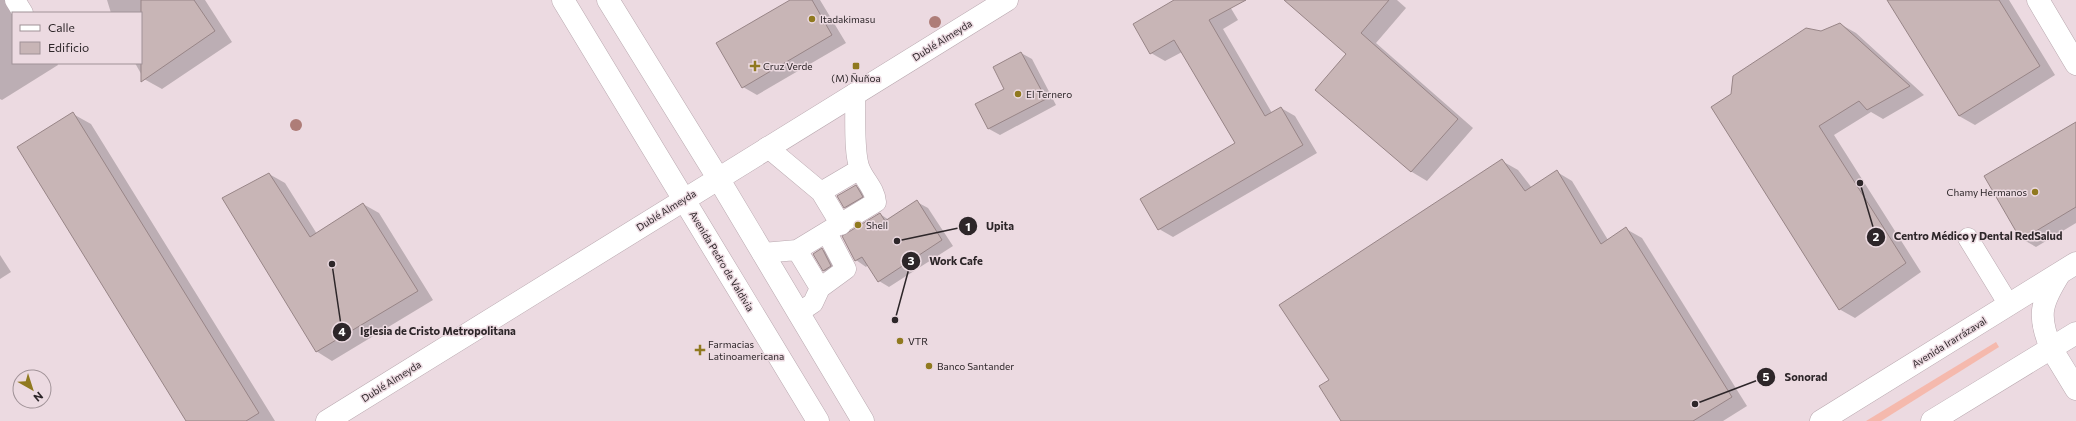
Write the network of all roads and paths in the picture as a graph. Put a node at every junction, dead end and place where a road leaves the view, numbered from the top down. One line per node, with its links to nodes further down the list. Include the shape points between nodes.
1 (15, 0): 6 (lane)
2 (563, 0): 13 (main road, Avenida Pedro de Valdivia)
3 (608, 0): 11 (main road)
4 (2038, 0): 7 (main road)
5 (994, 3): 8 (main road, Dublé Almeyda)
6 (21, 12)
7 (2076, 64)
8 (856, 93): 9 (main road, Dublé Almeyda); 10 (lane)
9 (767, 147): 11 (main road, Dublé Almeyda); 12 (lane)
10 (860, 168): 12 (lane); 14 (lane, via 876,194 876,202)
11 (718, 178): 13 (main road, Dublé Almeyda); 17 (main road)
12 (821, 192): 14 (lane)
13 (684, 198): 25 (main road, Dublé Almeyda); 26 (main road, Avenida Pedro de Valdivia)
14 (834, 229): 16 (lane); 19 (lane, via 846,269)
15 (1968, 238): 20 (lane)
16 (797, 250): 17 (lane); 19 (lane)
17 (762, 253): 21 (main road)
18 (2068, 268): 20 (main road, Avenida Irarrázaval); 23 (main road, via 2051,287 2042,307 2043,330)
19 (820, 288): 21 (lane, via 813,303)
20 (2008, 305): 28 (main road, Avenida Irarrázaval)
21 (798, 313): 27 (main road)
22 (2076, 333): 23 (main road)
23 (2051, 348): 24 (main road); 29 (main road)
24 (2076, 390)
25 (327, 421)
26 (818, 421)
27 (863, 421)
28 (1821, 421)
29 (1932, 421)

